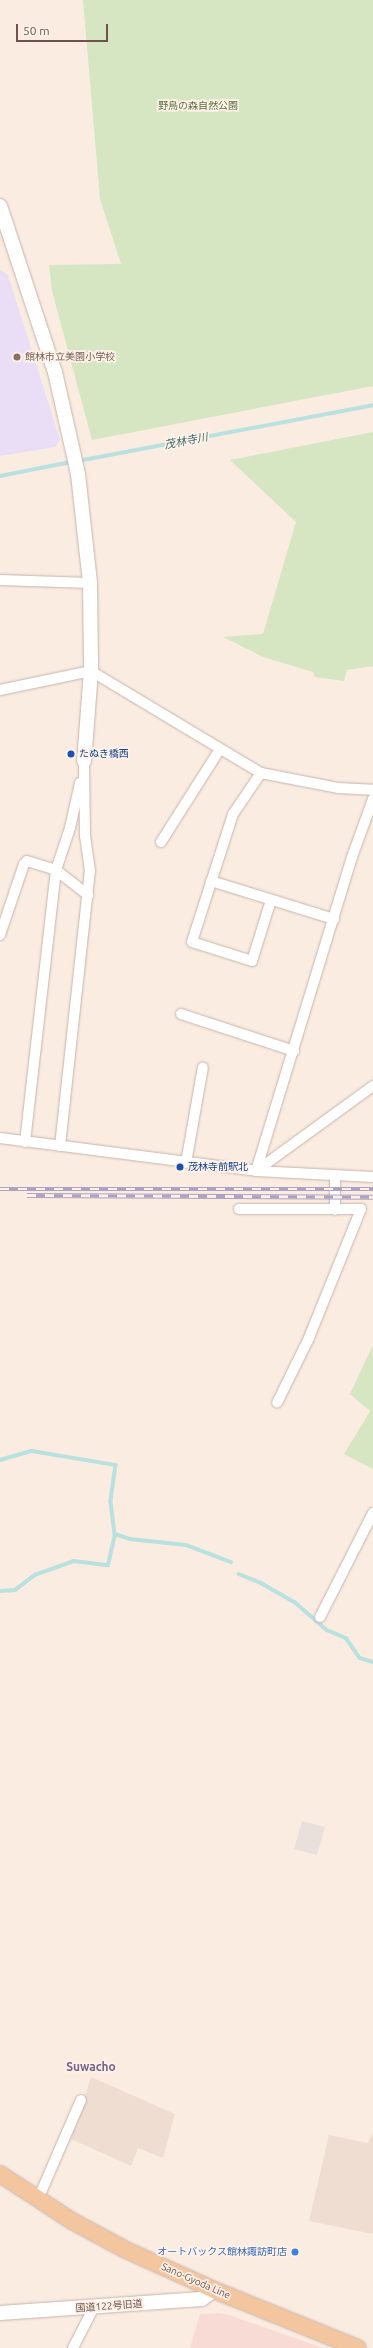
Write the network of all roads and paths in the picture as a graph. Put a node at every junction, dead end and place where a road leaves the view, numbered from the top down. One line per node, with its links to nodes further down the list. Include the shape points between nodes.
1 (0, 206): 3 (street, via 40,322 74,451)
2 (0, 580): 3 (street)
3 (90, 583): 4 (street)
4 (91, 671): 5 (street); 6 (street); 7 (street)
5 (0, 690)
6 (220, 750): 8 (street); 10 (street)
7 (84, 761): 11 (street, via 70,828); 13 (street, via 85,836 90,859)
8 (261, 773): 9 (street); 12 (street, via 233,814)
9 (373, 793): 15 (street)
10 (161, 842)
11 (56, 870): 13 (street); 16 (street, via 27,861 24,864); 22 (street)
12 (211, 881): 14 (street); 14 (street, via 192,942 252,961)
13 (88, 894): 23 (street)
14 (271, 900): 15 (street)
15 (334, 919): 18 (street)
16 (0, 935)
17 (181, 1014): 18 (street)
18 (294, 1051): 25 (street)
19 (203, 1067): 24 (street)
20 (373, 1086): 25 (street)
21 (0, 1138): 22 (street)
22 (25, 1142): 23 (street)
23 (60, 1146): 24 (street)
24 (186, 1163): 25 (street)
25 (256, 1171): 26 (street)
26 (335, 1176): 27 (street); 29 (street)
27 (373, 1177)
28 (239, 1209): 29 (street)
29 (336, 1210): 30 (street, via 361,1209 309,1338)
30 (277, 1403)
31 (373, 1514): 32 (street)
32 (320, 1617)
33 (81, 2100): 35 (street, via 42,2190)
34 (0, 2174): 35 (main road, Sano-Gyoda Line)
35 (35, 2197): 36 (main road, Sano-Gyoda Line, via 72,2222)
36 (214, 2290): 37 (street, 国道122号旧道, via 202,2299); 40 (main road, Sano-Gyoda Line)
37 (94, 2307): 38 (street, 国道122号旧道); 39 (street)
38 (0, 2313)
39 (73, 2348)
40 (358, 2348)

